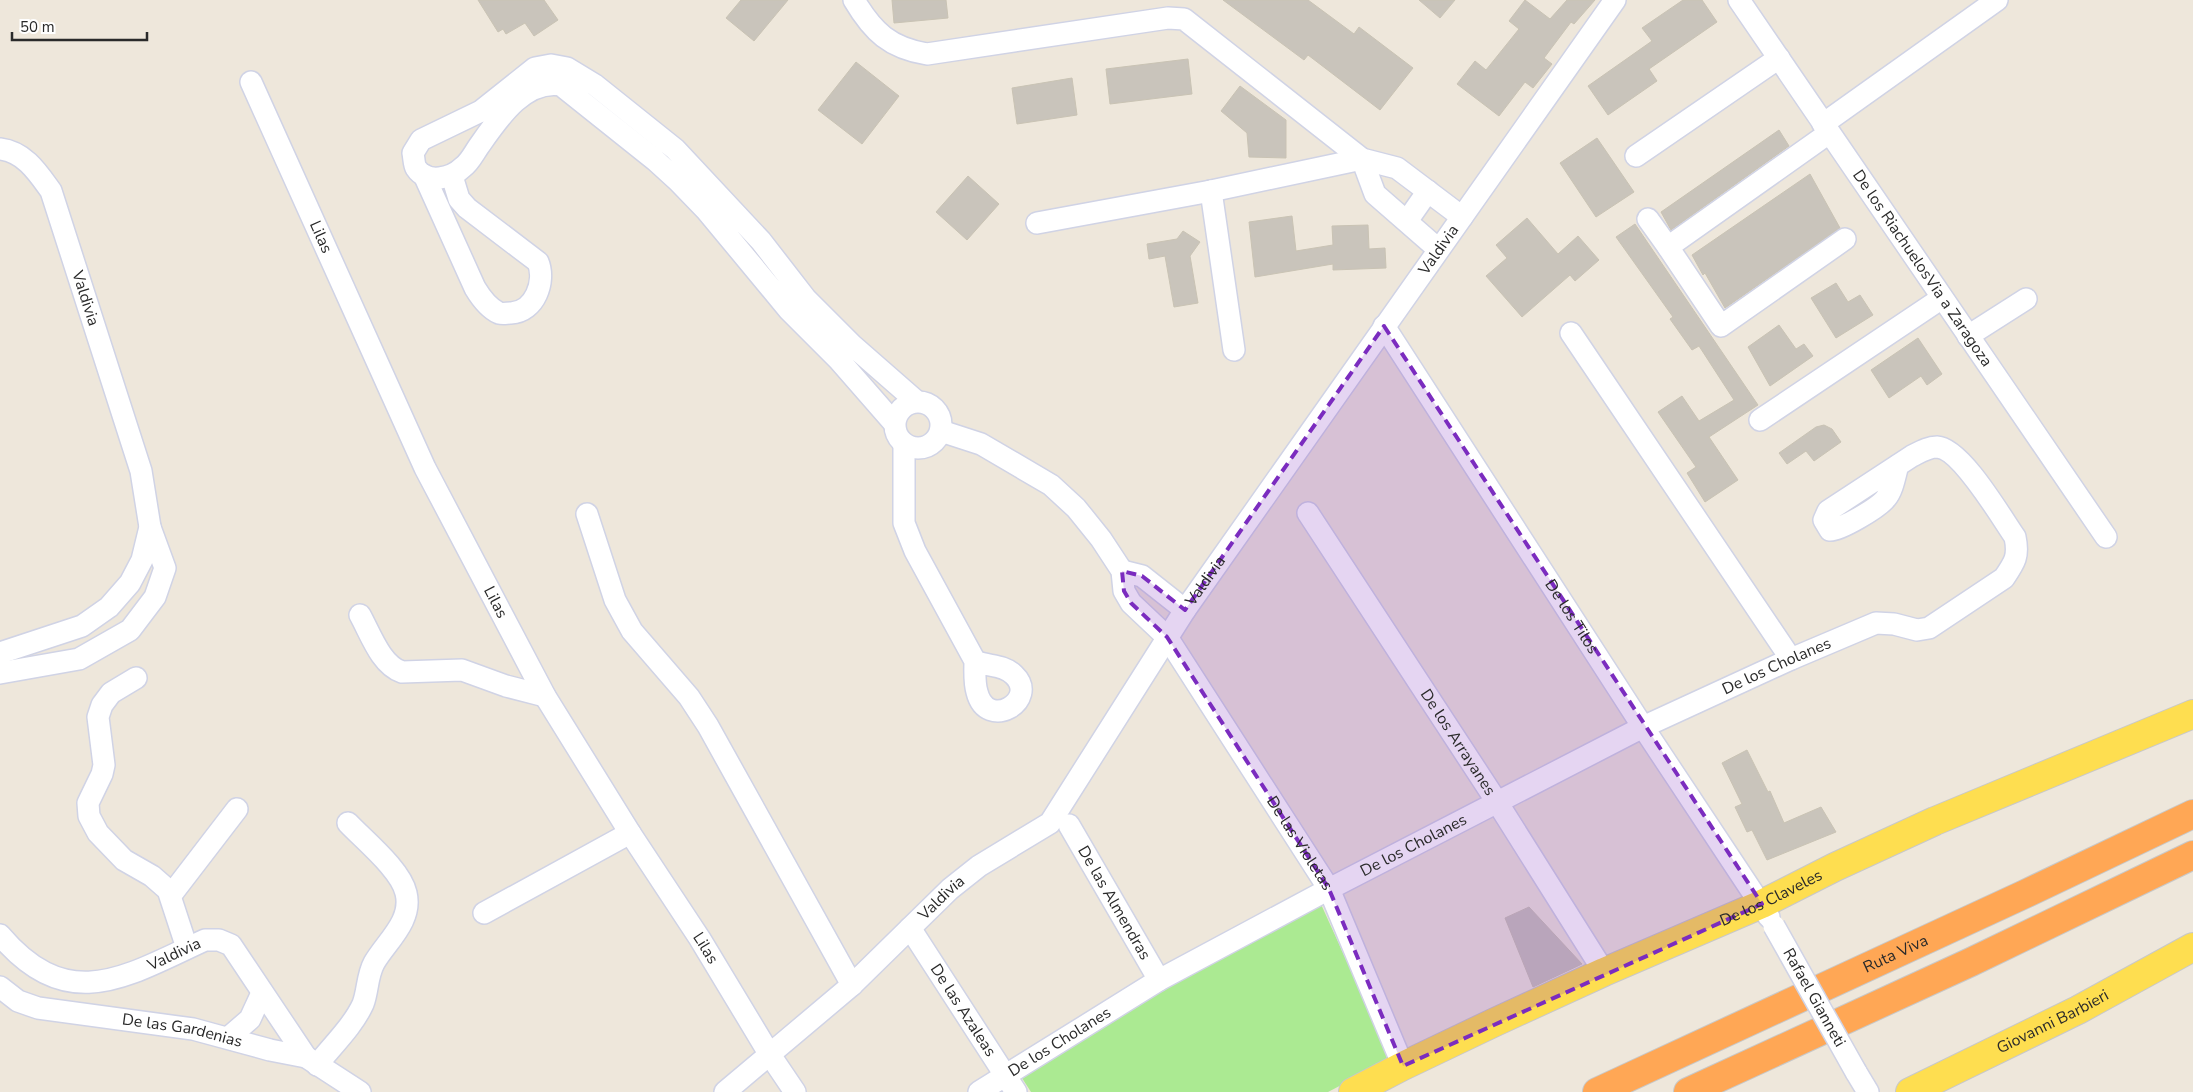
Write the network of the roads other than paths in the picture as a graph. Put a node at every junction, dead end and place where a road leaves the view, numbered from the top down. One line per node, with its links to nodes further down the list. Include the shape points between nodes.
1 (854, 0): 10 (street, via 867,22 893,45 927,54 1179,18 1189,22)
2 (1615, 0): 15 (street, Valdivia)
3 (1739, 0): 5 (street, De los RiachuelosVia a Zaragoza)
4 (1997, 0): 7 (street)
5 (1779, 58): 7 (street, De los RiachuelosVia a Zaragoza); 9 (street)
6 (251, 82): 47 (street, Lilas, via 425,468)
7 (1826, 128): 20 (street); 22 (street, De los RiachuelosVia a Zaragoza)
8 (0, 149): 36 (street, Valdivia, via 32,163 50,191 142,471)
9 (1636, 156)
10 (1362, 159): 13 (street); 14 (street, via 1397,168); 17 (street, via 1375,194)
11 (424, 176): 12 (street, via 437,179); 12 (street, via 474,288 484,302 501,314 516,313 530,305 540,288 542,271 538,262 466,208 459,199); 28 (street, via 415,168 413,153 421,140 481,111 535,68 551,65 567,68 596,85 675,149 762,242 806,299)
12 (452, 176): 30 (street, via 465,166 521,96 548,83 561,85 678,181 789,310 864,387)
13 (1211, 191): 18 (street); 27 (street)
14 (1428, 191): 15 (street); 17 (street)
15 (1462, 217): 21 (street, Valdivia)
16 (1648, 219): 20 (street)
17 (1407, 221): 21 (street)
18 (1037, 223)
19 (1845, 239): 20 (street, via 1721,326)
20 (1668, 247)
21 (1438, 249): 24 (street, Valdivia)
22 (1942, 298): 26 (street, De los RiachuelosVia a Zaragoza); 29 (street)
23 (2026, 298): 26 (street)
24 (1384, 326): 39 (street, Valdivia); 49 (street, De los Tilos)
25 (1571, 333): 43 (street)
26 (1968, 336): 37 (street, De los RiachuelosVia a Zaragoza)
27 (1234, 350)
28 (916, 402): 30 (street, via 906,405); 31 (street, via 927,403 936,410 941,419)
29 (1760, 420)
30 (894, 423): 32 (street, via 895,434)
31 (941, 431): 32 (street, via 933,444 919,449); 38 (street, via 981,444 1051,485 1076,508)
32 (904, 445): 44 (street, via 904,523 915,551)
33 (1898, 465): 43 (street, De los Cholanes, via 1924,449 1938,447 1950,451 1962,461 2015,537 2018,552 2012,566 2004,578 1930,628 1917,630 1885,622 1876,623)
34 (587, 514): 67 (street, via 615,600 632,631 689,697 708,726)
35 (1308, 514): 50 (street, De los Arrayanes)
36 (150, 527): 42 (street, via 142,560 130,583 109,606 82,626); 45 (street, via 165,568 155,597 130,630 79,659)
37 (2106, 538)
38 (1122, 571): 39 (street, via 1142,576); 41 (street, De las Violetas, via 1124,591 1131,603)
39 (1185, 610): 41 (street, Valdivia)
40 (360, 615): 47 (street, via 390,667 397,671 462,670)
41 (1167, 637): 57 (street, De las Violetas); 61 (street, Valdivia, via 1050,823 978,866)
42 (0, 653)
43 (1791, 659): 49 (street, De los Cholanes)
44 (975, 661)
45 (0, 673)
46 (136, 678): 58 (street, via 111,693 102,705 98,717 104,765 88,803 89,816 98,833 124,860 152,876)
47 (545, 696): 55 (street, Lilas)
48 (2193, 714): 60 (main road, De los Claveles, via 1835,867)
49 (1643, 727): 50 (street, De los Cholanes); 60 (street, De los Tilos)
50 (1497, 802): 57 (street, De los Cholanes); 65 (street, De los Arrayanes)
51 (237, 809): 58 (street)
52 (2193, 814): 80 (highway, Ruta Viva)
53 (348, 823): 72 (street, via 395,872 404,886 407,908 400,927 373,964 360,1009)
54 (1069, 826): 66 (street, De las Almendras)
55 (630, 833): 59 (street); 71 (street, Lilas, via 700,939)
56 (2193, 855): 81 (highway, via 1971,962)
57 (1329, 889): 66 (street, De los Cholanes); 73 (street, De las Violetas)
58 (171, 895): 64 (street)
59 (484, 913)
60 (1768, 915): 65 (main road, De los Claveles); 82 (street, Rafael Gianneti, bridge)
61 (910, 928): 67 (street, Valdivia); 74 (street, De las Azaleas)
62 (0, 935): 64 (street, Valdivia, via 38,970 60,980 88,984 129,975)
63 (2193, 947): 83 (main road, Giovanni Barbieri, via 2078,1010)
64 (187, 948): 69 (street, Valdivia, via 205,940 219,940 231,945)
65 (1604, 972): 73 (main road, De los Claveles)
66 (1159, 980): 74 (street, De los Cholanes)
67 (852, 985): 71 (street, Valdivia)
68 (0, 987): 70 (street, De las Gardenias, via 18,1001 38,1008 193,1029)
69 (262, 993): 70 (street, via 250,1019); 72 (street, Valdivia)
70 (228, 1038): 72 (street, De las Gardenias)
71 (770, 1055): 76 (street, Valdivia); 77 (street, Lilas)
72 (312, 1061): 75 (street, De las Gardenias)
73 (1403, 1066): 79 (main road, De los Claveles)
74 (1011, 1083): 78 (street, De los Cholanes)
75 (360, 1092)
76 (725, 1092)
77 (795, 1092)
78 (979, 1092)
79 (1353, 1092)
80 (1597, 1092)
81 (1688, 1092)
82 (1868, 1092)
83 (1910, 1092)

